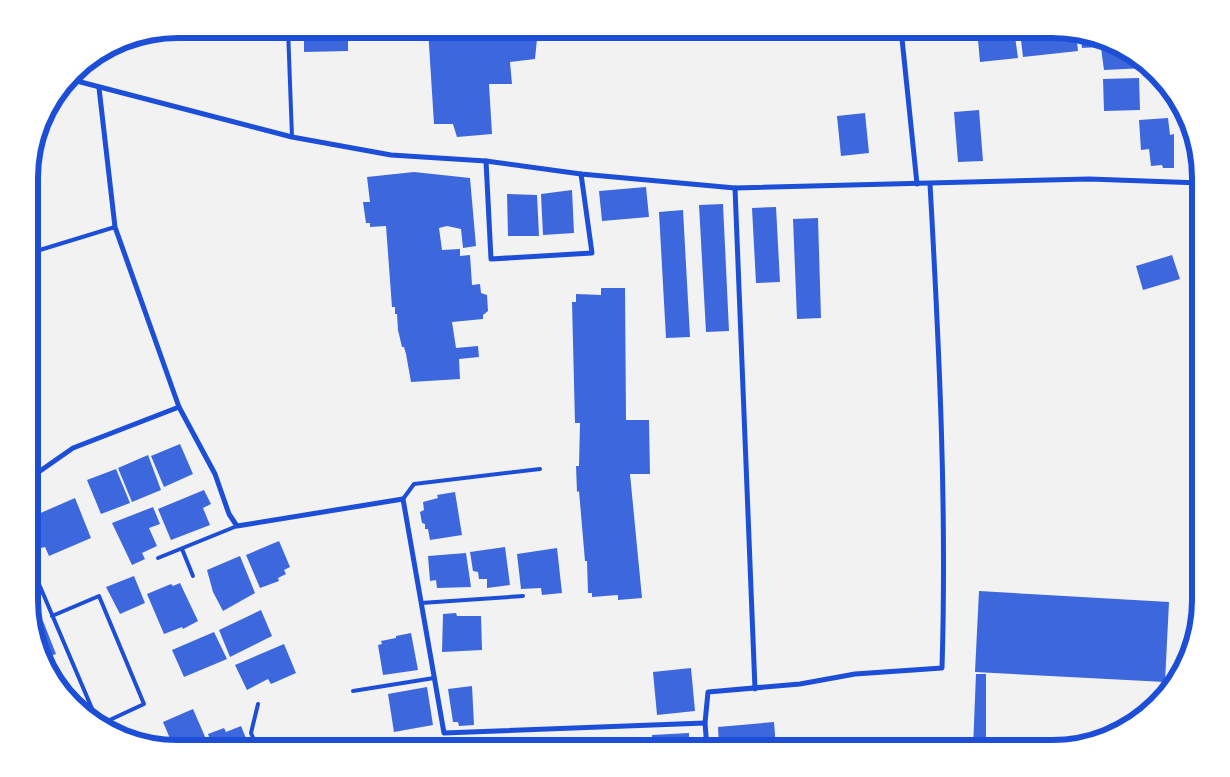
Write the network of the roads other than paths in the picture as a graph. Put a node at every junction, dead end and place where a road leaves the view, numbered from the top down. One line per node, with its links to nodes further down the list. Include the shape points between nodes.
1 (288, 37): 5 (lane)
2 (902, 37): 9 (street)
3 (76, 81): 4 (street)
4 (99, 88): 5 (street); 12 (street)
5 (292, 137): 6 (street, via 391,155)
6 (486, 161): 7 (street); 7 (street, via 491,259 592,253)
7 (581, 174): 11 (street)
8 (1192, 182): 10 (street, via 1089,179)
9 (916, 184): 10 (street); 11 (street)
10 (930, 184): 27 (street, via 937,309 944,589 942,668 855,674)
11 (735, 188): 27 (street)
12 (115, 227): 13 (lane); 14 (street)
13 (38, 251)
14 (179, 407): 16 (street, via 73,448); 18 (street, via 215,474)
15 (540, 469): 17 (lane, via 414,484)
16 (38, 472)
17 (403, 499): 18 (street); 24 (street)
18 (236, 526): 19 (lane)
19 (182, 549): 20 (lane); 21 (lane)
20 (158, 558)
21 (192, 576)
22 (38, 582): 25 (lane)
23 (522, 596): 24 (lane)
24 (421, 603): 26 (street)
25 (52, 616): 30 (lane); 31 (lane, via 99,596 144,704)
26 (434, 678): 28 (lane); 32 (street, via 444,733)
27 (755, 689): 32 (street, via 708,692)
28 (353, 690)
29 (258, 704): 34 (lane, via 251,732)
30 (93, 711)
31 (108, 721)
32 (705, 723): 33 (street)
33 (706, 739)
34 (254, 740)

